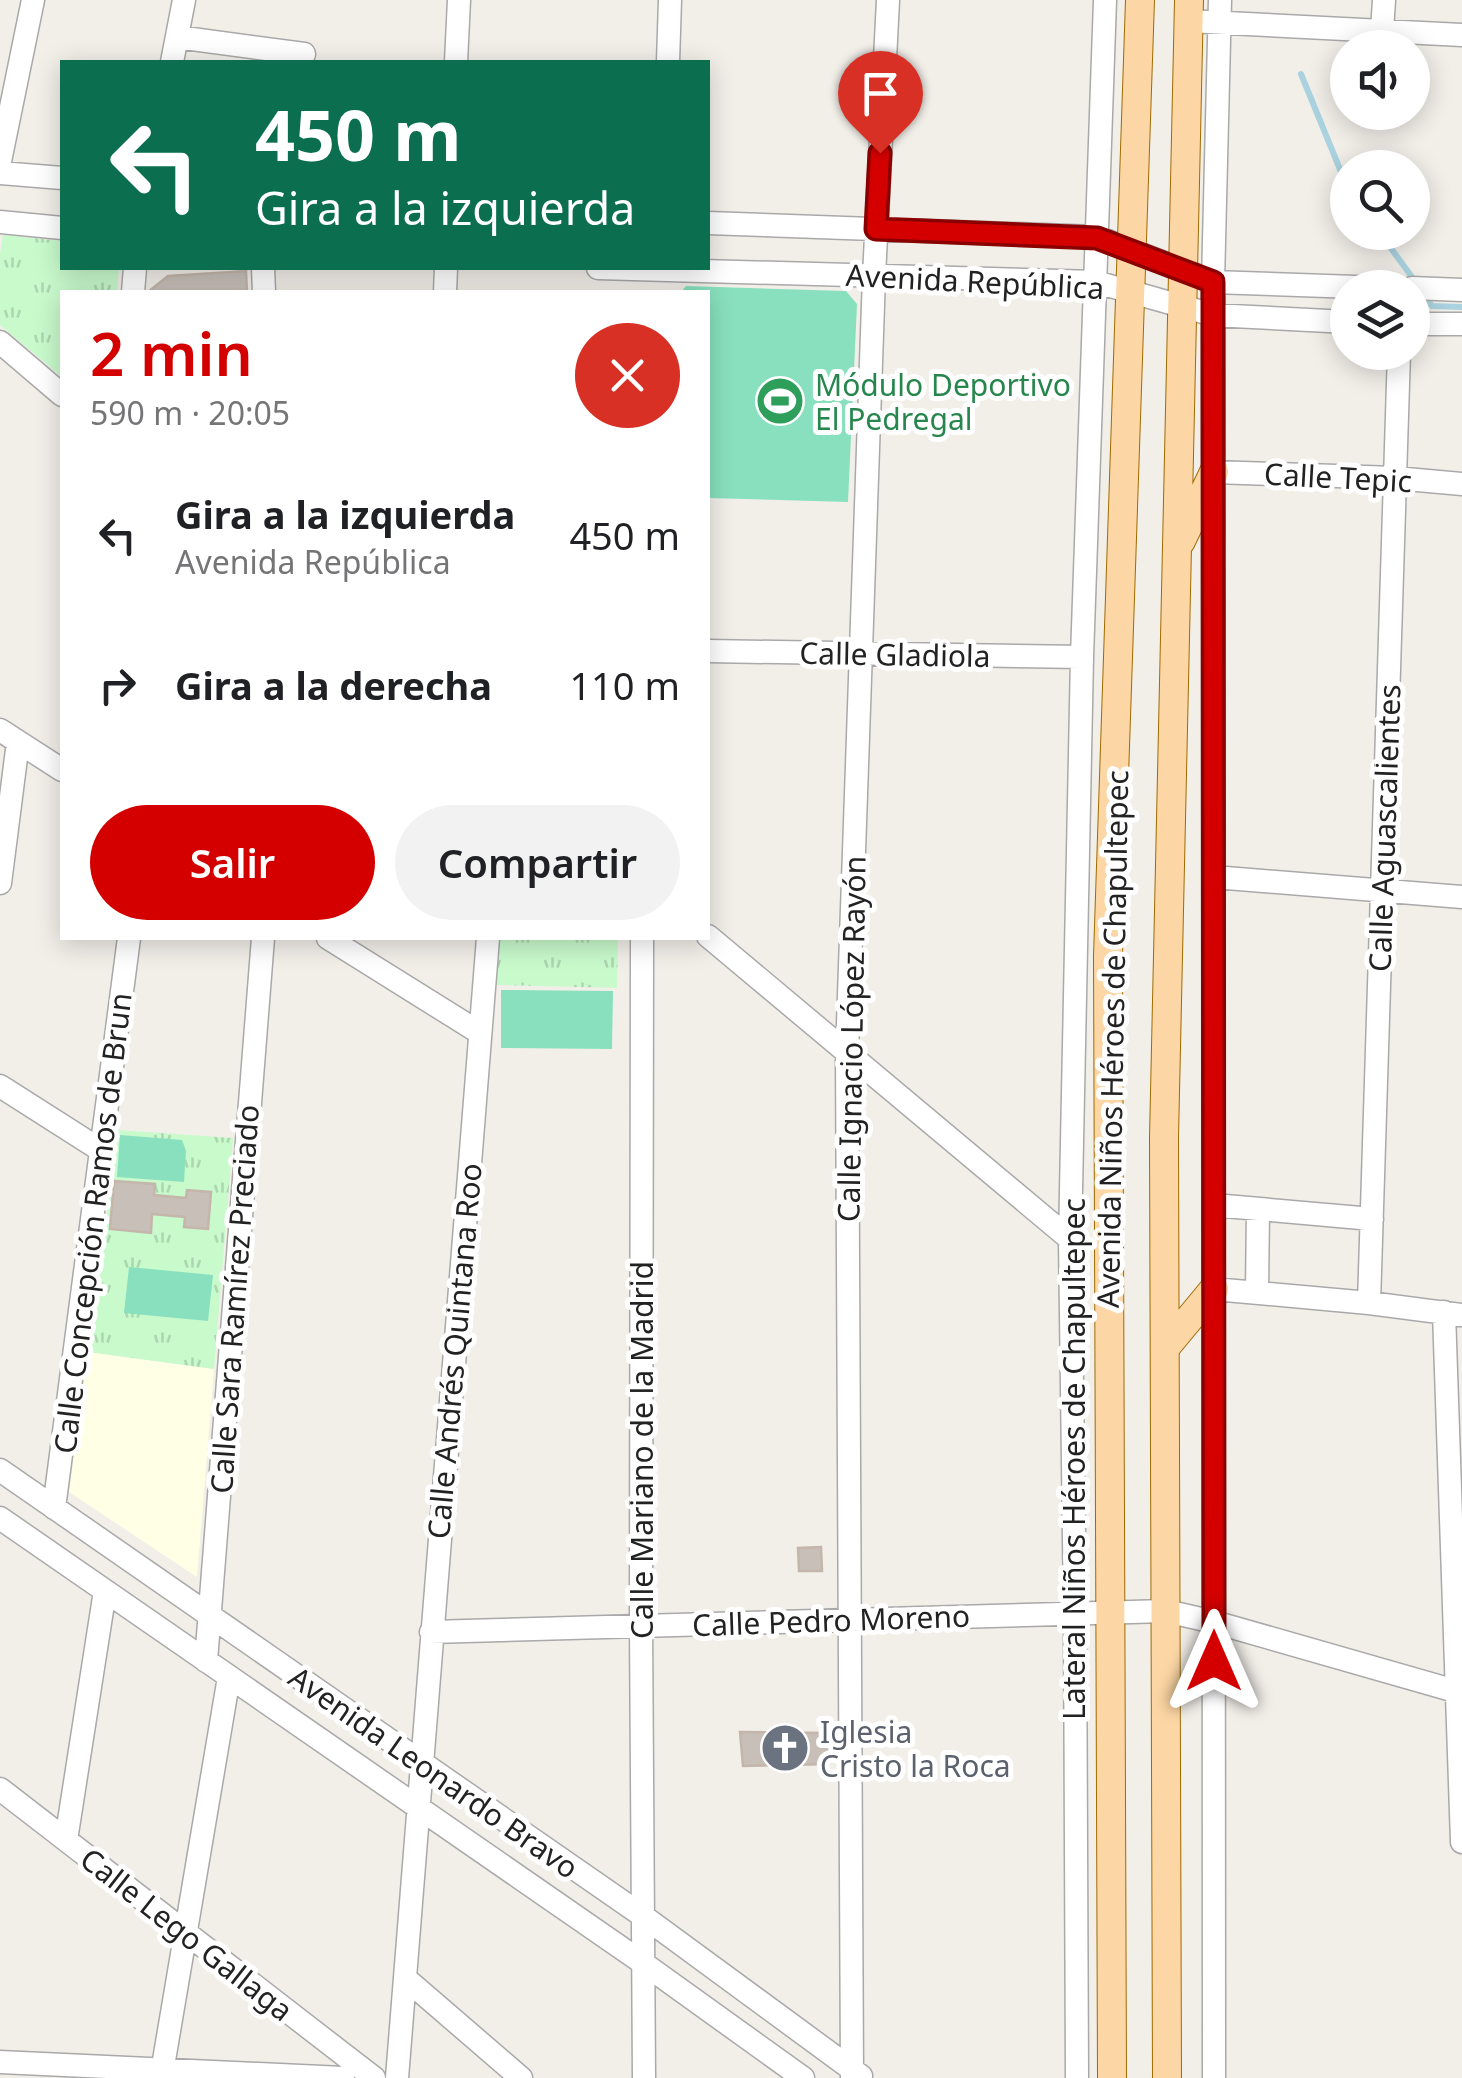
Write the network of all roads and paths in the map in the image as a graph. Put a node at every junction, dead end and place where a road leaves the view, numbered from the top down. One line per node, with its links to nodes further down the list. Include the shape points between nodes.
1 (33, 0): 20 (street)
2 (184, 0): 15 (street)
3 (459, 0): 18 (street)
4 (670, 0): 19 (street)
5 (888, 0): 26 (street, Calle Ignacio López Rayón)
6 (1106, 0): 27 (street, Lateral Niños Héroes de Chapultepec)
7 (1140, 0): 28 (main road, Avenida Niños Héroes de Chapultepec)
8 (1384, 0): 12 (street)
9 (1189, 10): 10 (street); 30 (main road, Avenida Niños Héroes de Chapultepec)
10 (1219, 11): 11 (street); 34 (street)
11 (1374, 30)
12 (1382, 30)
13 (1430, 34): 14 (street)
14 (1462, 36)
15 (177, 37): 16 (street); 17 (street)
16 (304, 54)
17 (172, 60)
18 (456, 60)
19 (668, 60)
20 (0, 160)
21 (0, 172): 22 (street)
22 (60, 178)
23 (0, 222): 25 (street)
24 (710, 222): 26 (street, Avenida República)
25 (60, 228)
26 (876, 229): 27 (street, Avenida República); 32 (street, Calle Ignacio López Rayón)
27 (1097, 238): 28 (street, Avenida República); 33 (street, Lateral Niños Héroes de Chapultepec)
28 (1131, 250): 30 (street, Avenida República); 38 (main road, Avenida Niños Héroes de Chapultepec)
29 (613, 270): 31 (street, Avenida República)
30 (1182, 270): 34 (street, Avenida República); 39 (main road, Avenida Niños Héroes de Chapultepec)
31 (658, 276): 32 (street, Avenida República)
32 (874, 276): 33 (street, Avenida República); 52 (street, Calle Ignacio López Rayón)
33 (1096, 282): 38 (street, Avenida República); 53 (street, Lateral Niños Héroes de Chapultepec)
34 (1213, 282): 35 (street, Avenida República); 40 (street)
35 (1330, 286)
36 (1430, 289): 37 (street)
37 (1462, 290)
38 (1129, 291): 39 (street, Avenida República); 83 (main road, Avenida Niños Héroes de Chapultepec, via 1108,956)
39 (1182, 306): 40 (street, Avenida República); 50 (main road, Avenida Niños Héroes de Chapultepec)
40 (1214, 315): 41 (street, Avenida República); 47 (street)
41 (1330, 321)
42 (1430, 324): 43 (street)
43 (1462, 324)
44 (0, 342): 46 (street)
45 (1398, 370): 48 (street, Calle Aguascalientes)
46 (60, 393)
47 (1214, 472): 48 (street, Calle Tepic); 50 (main road); 56 (street)
48 (1395, 478): 49 (street, Calle Tepic); 58 (street, Calle Aguascalientes)
49 (1462, 484)
50 (1176, 552): 78 (main road, Avenida Niños Héroes de Chapultepec)
51 (710, 651): 52 (street, Calle Gladiola)
52 (860, 654): 53 (street, Calle Gladiola); 67 (street, Calle Ignacio López Rayón)
53 (1082, 658): 73 (street, Lateral Niños Héroes de Chapultepec)
54 (9, 736): 55 (street); 57 (street)
55 (60, 769)
56 (1214, 877): 58 (street); 70 (street)
57 (0, 882)
58 (1382, 891): 59 (street); 72 (street, Calle Aguascalientes)
59 (1462, 897)
60 (710, 938): 67 (street)
61 (129, 940): 69 (street, Calle Concepción Ramos de Brun)
62 (263, 940): 86 (street, Calle Sara Ramírez Preciado)
63 (331, 940): 66 (street)
64 (488, 940): 66 (street, Calle Andrés Quintana Roo)
65 (642, 940): 89 (street, Calle Mariano de la Madrid)
66 (480, 1033): 90 (street, Calle Andrés Quintana Roo)
67 (847, 1052): 73 (street); 87 (street, Calle Ignacio López Rayón)
68 (0, 1086): 69 (street)
69 (102, 1151): 80 (street, Calle Concepción Ramos de Brun)
70 (1214, 1205): 71 (street); 74 (street)
71 (1258, 1209): 72 (street); 75 (street)
72 (1372, 1220): 76 (street, Calle Aguascalientes)
73 (1070, 1239): 85 (street, Lateral Niños Héroes de Chapultepec)
74 (1214, 1289): 75 (street); 78 (main road); 88 (street)
75 (1257, 1292): 76 (street)
76 (1369, 1302): 77 (street)
77 (1453, 1313): 93 (street)
78 (1165, 1348): 84 (main road, Avenida Niños Héroes de Chapultepec)
79 (0, 1470): 80 (street, Avenida Leonardo Bravo)
80 (54, 1508): 86 (street, Avenida Leonardo Bravo)
81 (0, 1518): 82 (street, Avenida Leonardo Bravo)
82 (105, 1592): 91 (street, Avenida Leonardo Bravo); 97 (street)
83 (1110, 1611): 84 (street, Calle Pedro Moreno); 85 (street, Calle Pedro Moreno); 113 (main road, Avenida Niños Héroes de Chapultepec)
84 (1166, 1611): 88 (street, Calle Pedro Moreno); 114 (main road, Avenida Niños Héroes de Chapultepec)
85 (1075, 1612): 87 (street, Calle Pedro Moreno); 112 (street, Lateral Niños Héroes de Chapultepec)
86 (210, 1616): 91 (street, Calle Sara Ramírez Preciado); 94 (street, Avenida Leonardo Bravo)
87 (850, 1619): 89 (street, Calle Pedro Moreno); 105 (street, Calle Ignacio López Rayón)
88 (1214, 1622): 93 (street, Calle Pedro Moreno); 115 (street)
89 (641, 1626): 90 (street, Calle Pedro Moreno); 99 (street, Calle Mariano de la Madrid)
90 (431, 1632): 94 (street, Calle Andrés Quintana Roo)
91 (206, 1662): 92 (street, Avenida Leonardo Bravo)
92 (228, 1677): 96 (street, Avenida Leonardo Bravo); 100 (street)
93 (1459, 1692): 98 (street)
94 (420, 1764): 96 (street, Calle Andrés Quintana Roo); 99 (street, Avenida Leonardo Bravo)
95 (0, 1790): 97 (street, Calle Lego Gallaga)
96 (417, 1808): 101 (street, Avenida Leonardo Bravo); 102 (street, Calle Andrés Quintana Roo)
97 (66, 1840): 100 (street, Calle Lego Gallaga)
98 (1462, 1842)
99 (643, 1916): 101 (street, Calle Mariano de la Madrid); 105 (street, Avenida Leonardo Bravo)
100 (184, 1932): 104 (street); 107 (street, Calle Lego Gallaga)
101 (643, 1963): 110 (street, Calle Mariano de la Madrid); 111 (street, Avenida Leonardo Bravo)
102 (404, 1978): 108 (street, Calle Andrés Quintana Roo); 109 (street)
103 (0, 2062): 104 (street)
104 (161, 2074): 106 (street)
105 (856, 2075)
106 (343, 2078)
107 (374, 2078)
108 (397, 2078)
109 (520, 2078)
110 (644, 2078)
111 (803, 2078)
112 (1077, 2078)
113 (1112, 2078)
114 (1167, 2078)
115 (1214, 2078)

